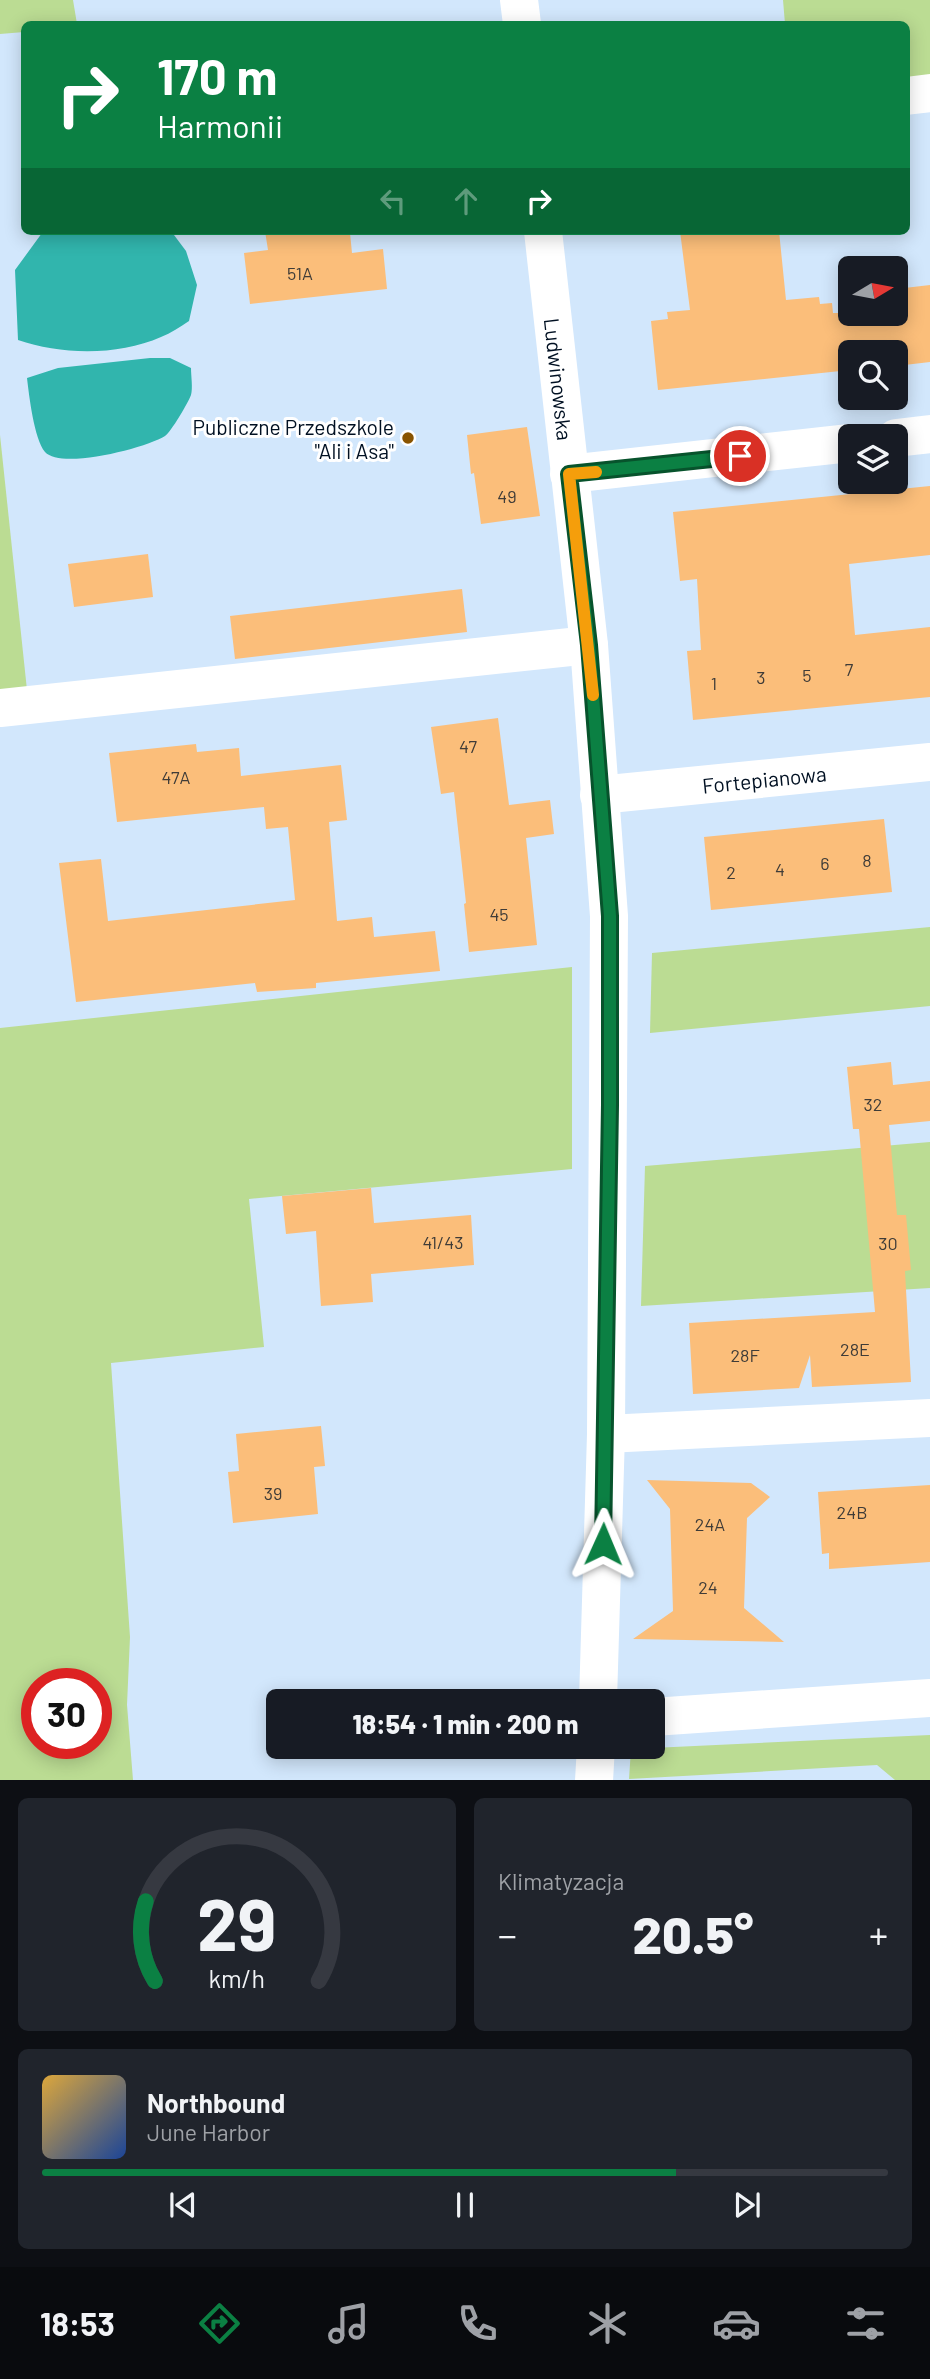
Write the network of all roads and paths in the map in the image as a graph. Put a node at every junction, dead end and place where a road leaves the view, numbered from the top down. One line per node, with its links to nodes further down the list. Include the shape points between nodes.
1 (519, 0): 2 (street)
2 (522, 21)
3 (930, 93): 4 (street)
4 (910, 96)
5 (543, 235): 9 (street, Ludwinowska)
6 (930, 435): 7 (street)
7 (908, 437)
8 (838, 444): 9 (street)
9 (569, 474): 10 (street, Ludwinowska)
10 (589, 645): 11 (street); 13 (street, Ludwinowska)
11 (0, 708)
12 (930, 762): 13 (street, Fortepianowa)
13 (599, 795): 15 (street, Ludwinowska, via 610,916)
14 (930, 1418): 15 (street)
15 (606, 1434): 16 (street, Ludwinowska)
16 (598, 1689)
17 (930, 1698): 18 (street)
18 (665, 1716)
19 (595, 1759): 20 (street)
20 (594, 1780)

